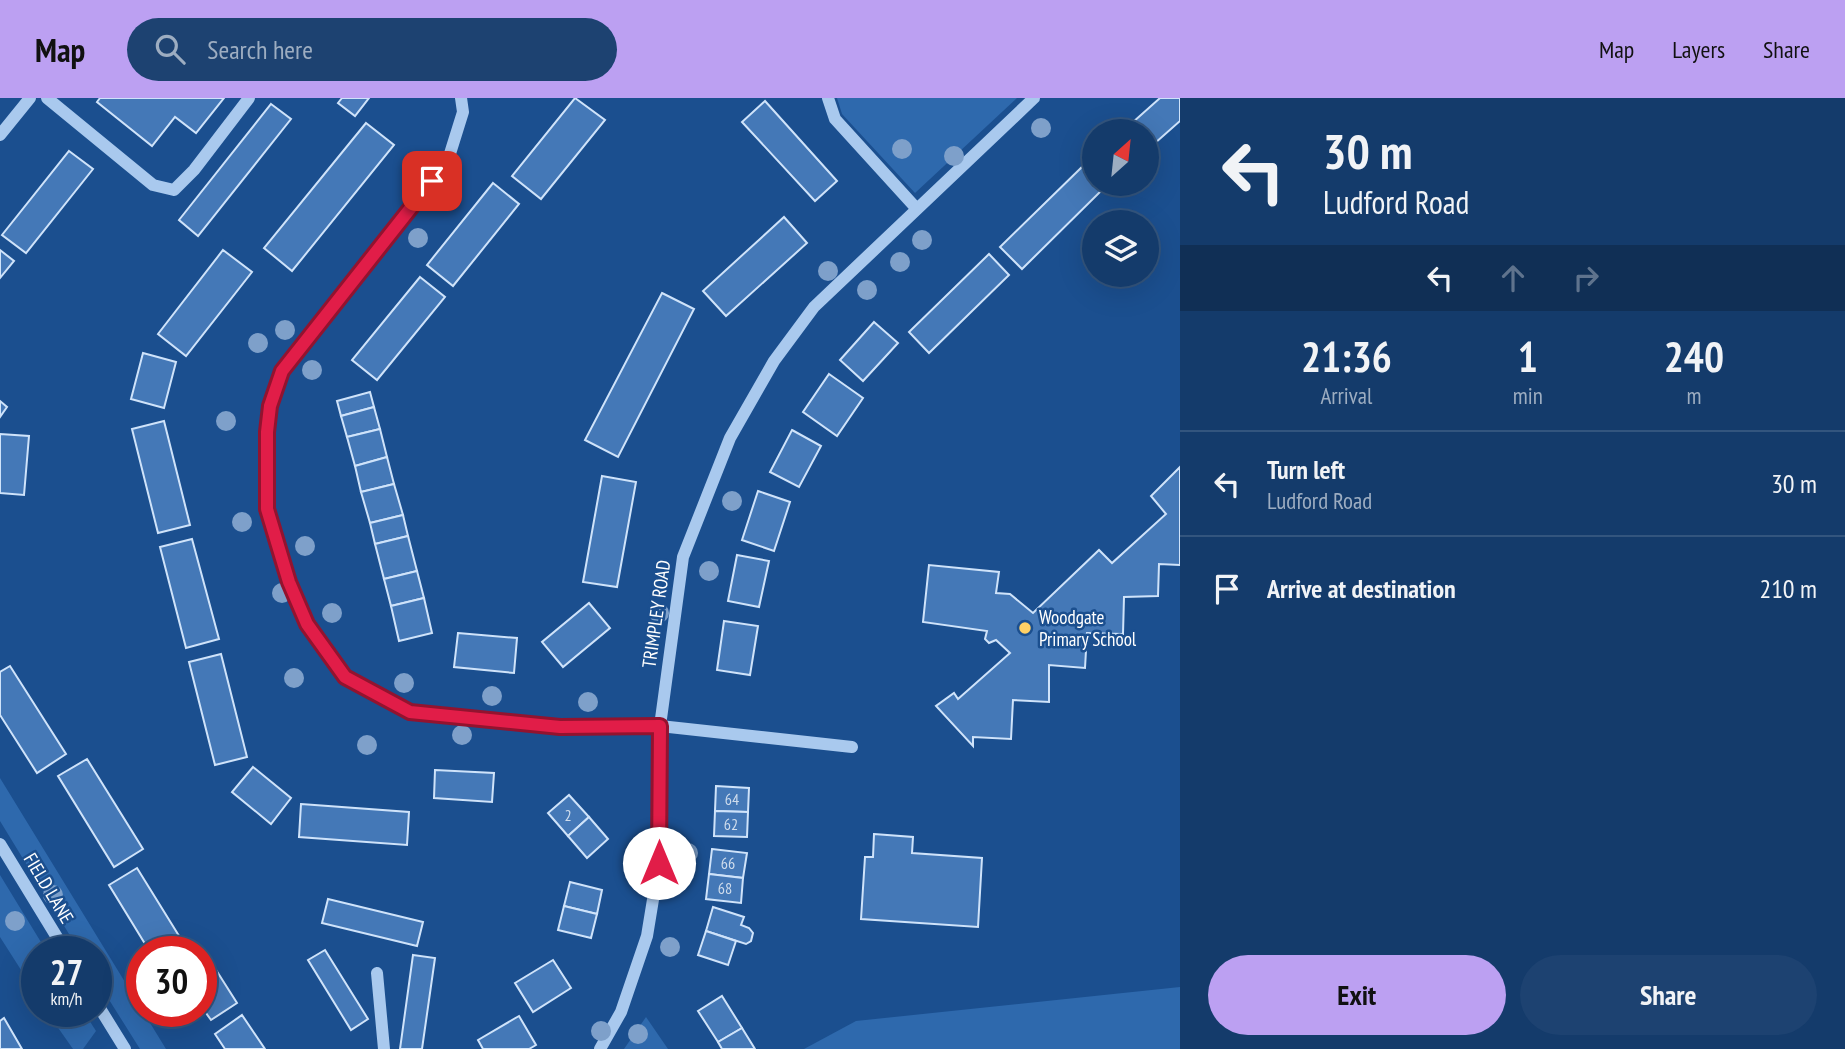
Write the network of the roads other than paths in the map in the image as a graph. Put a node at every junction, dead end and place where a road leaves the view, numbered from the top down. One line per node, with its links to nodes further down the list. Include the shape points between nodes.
1 (30, 98): 7 (street)
2 (47, 98): 3 (street, via 153,185 174,190)
3 (249, 98)
4 (461, 98): 9 (street, via 463,112 448,160 282,371 267,432 267,509 289,582 307,624 345,677 410,712 560,727)
5 (828, 98): 8 (street, via 835,119)
6 (1034, 98): 8 (street, TRIMPLEY ROAD)
7 (0, 135)
8 (916, 208): 9 (street, TRIMPLEY ROAD, via 814,307 774,360 730,438 683,557)
9 (660, 726): 10 (street); 17 (street, TRIMPLEY ROAD, via 659,863 647,936 621,1012)
10 (852, 747)
11 (0, 844): 12 (street, FIELD LANE)
12 (56, 936)
13 (377, 973): 16 (street)
14 (111, 1027): 15 (street)
15 (125, 1049)
16 (384, 1049)
17 (600, 1049)

